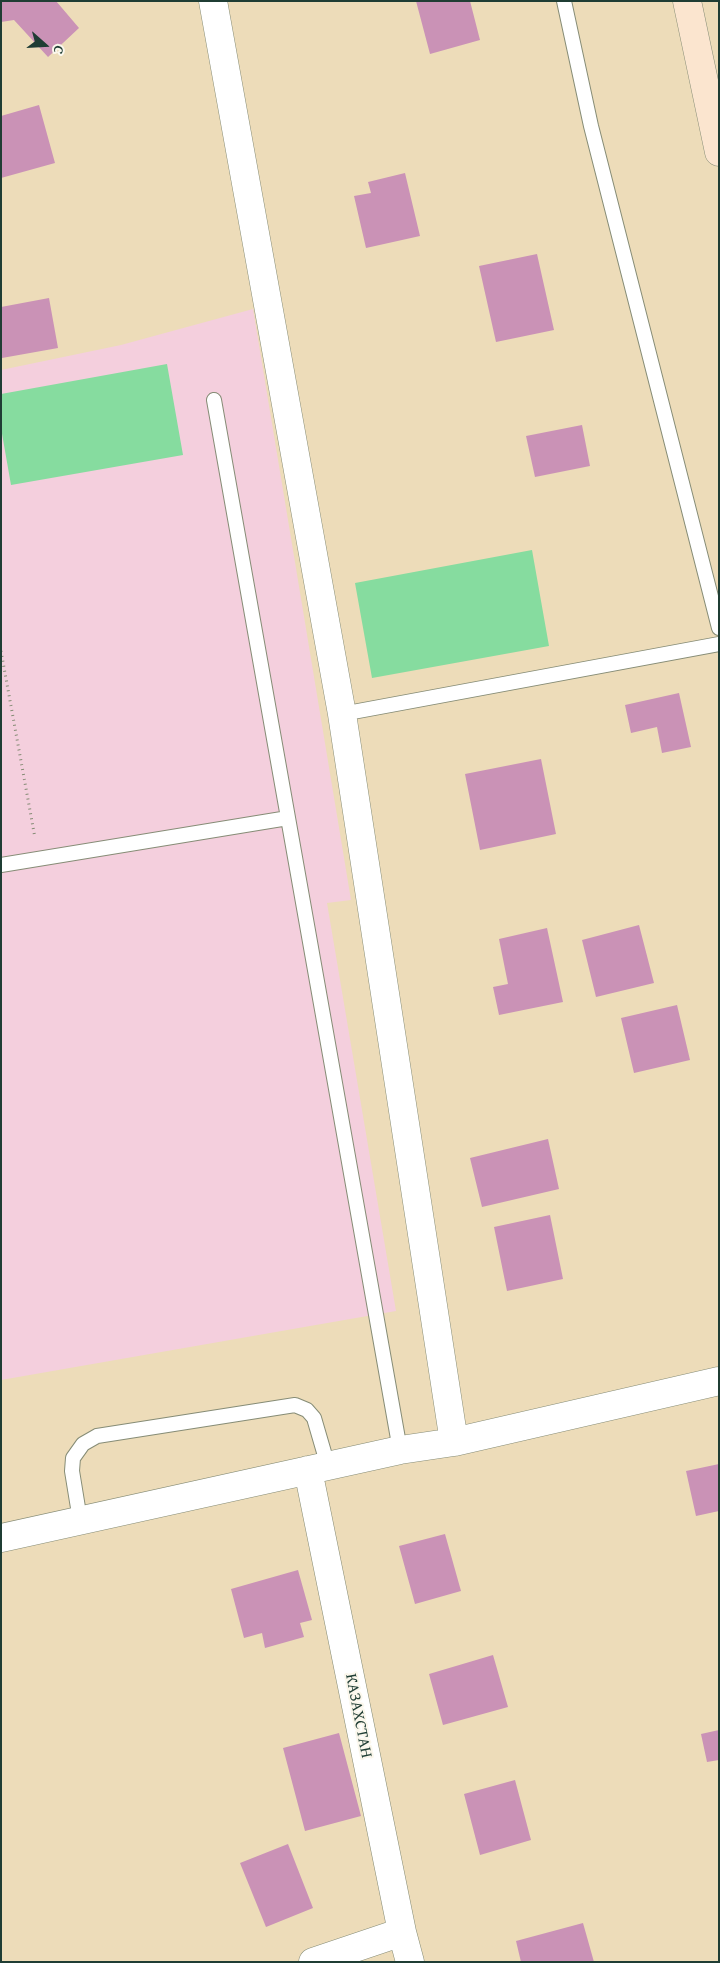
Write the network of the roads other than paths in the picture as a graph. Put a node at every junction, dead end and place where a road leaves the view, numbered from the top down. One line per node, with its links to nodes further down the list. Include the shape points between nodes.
1 (213, 1): 8 (street)
2 (564, 1): 6 (lane, via 592,126)
3 (687, 1): 4 (street)
4 (719, 152)
5 (214, 400): 9 (lane)
6 (719, 628)
7 (719, 644): 8 (lane)
8 (342, 714): 12 (street)
9 (288, 818): 10 (lane); 13 (lane)
10 (1, 865)
11 (719, 1381): 12 (street)
12 (454, 1442): 13 (street)
13 (400, 1450): 14 (street)
14 (318, 1468): 15 (street); 15 (lane, via 314,1418 307,1410 295,1405 97,1436 83,1444 73,1458); 17 (street, КАЗАХСТАН)
15 (80, 1520): 16 (street)
16 (1, 1537)
17 (402, 1932): 18 (street); 19 (street, КАЗАХСТАН)
18 (314, 1962)
19 (410, 1962)

